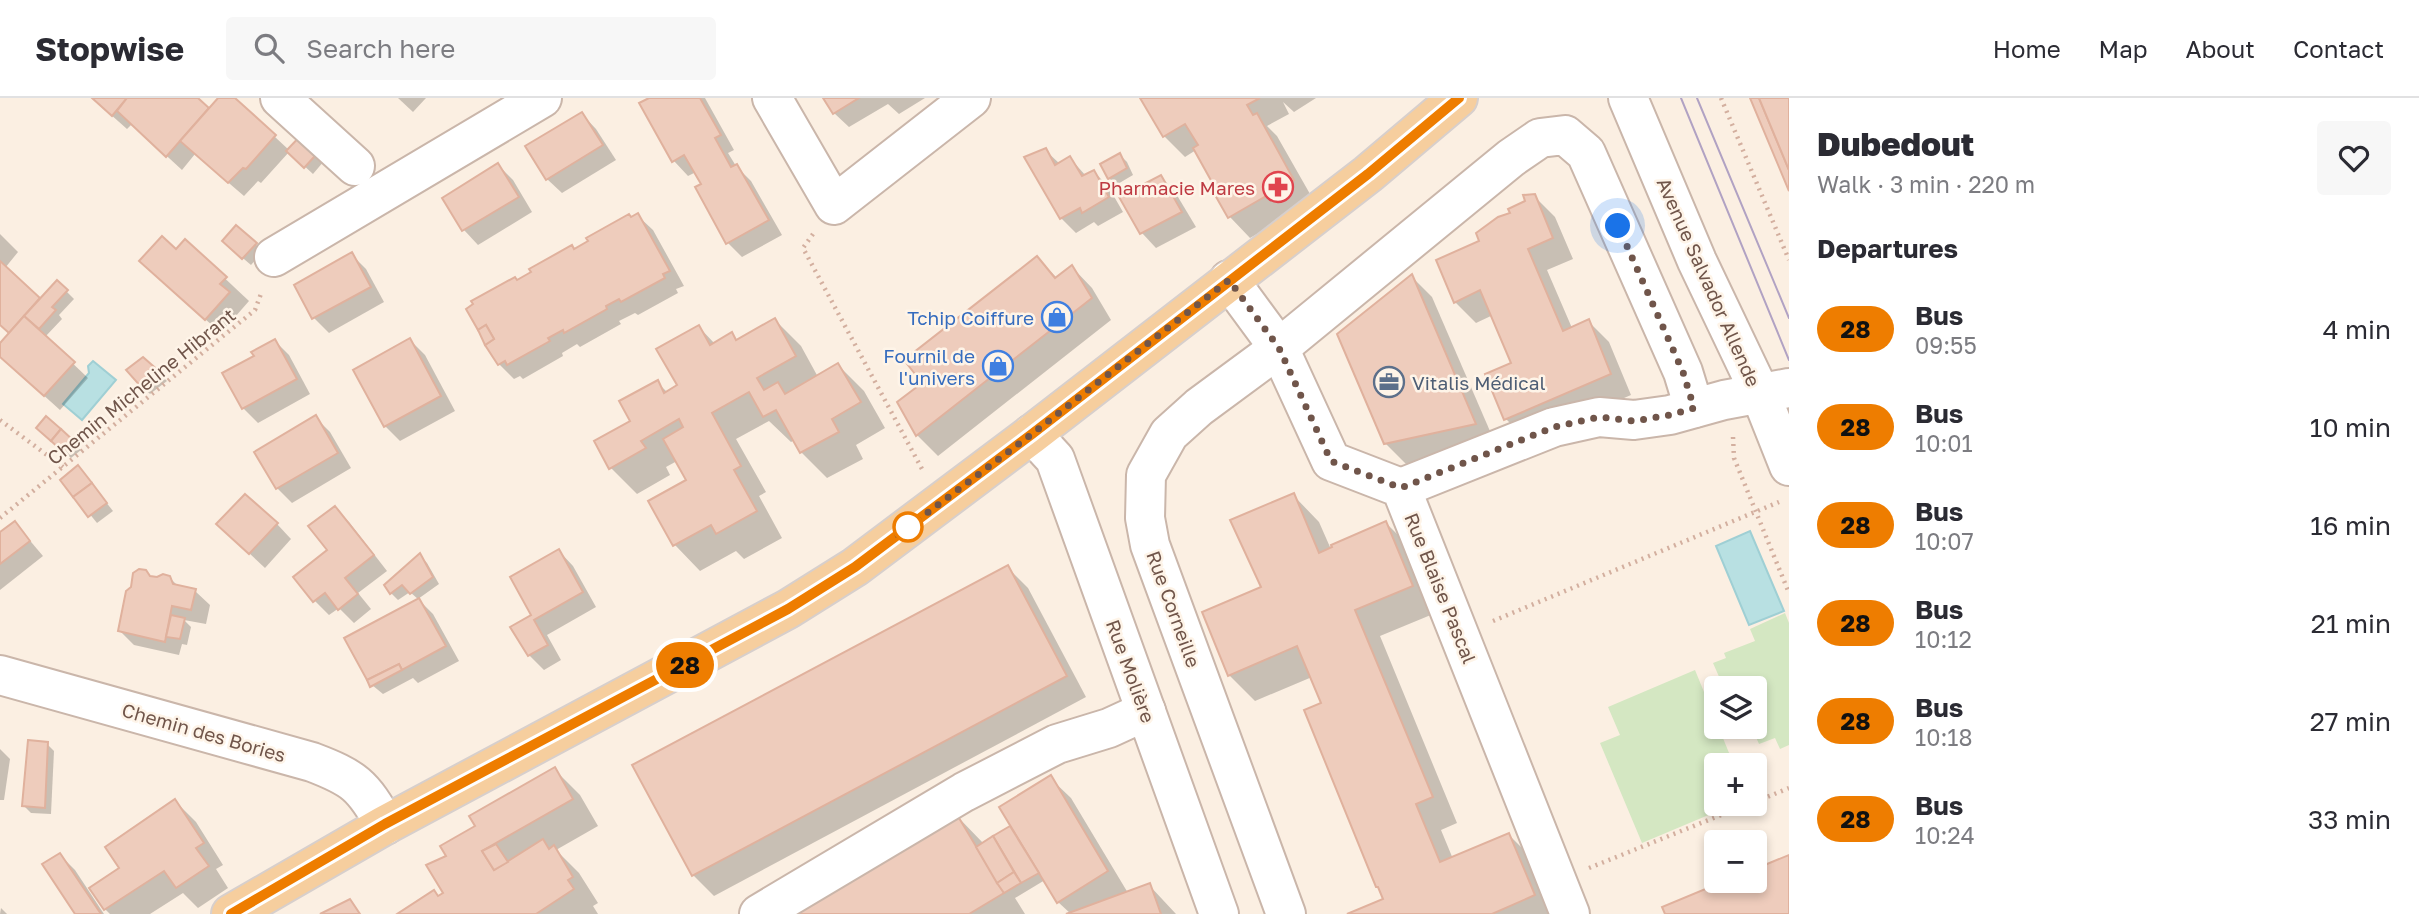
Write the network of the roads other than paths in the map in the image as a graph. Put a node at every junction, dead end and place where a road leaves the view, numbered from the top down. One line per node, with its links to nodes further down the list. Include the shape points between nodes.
1 (280, 98): 7 (street)
2 (542, 98): 8 (street)
3 (772, 98): 4 (street, via 834,205)
4 (971, 98)
5 (1458, 98): 9 (main road, via 1368,174)
6 (1628, 98): 11 (street, Avenue Salvador Allende, via 1697,261)
7 (355, 166)
8 (274, 257)
9 (1229, 280): 10 (street, Rue Blaise Pascal); 12 (main road)
10 (1279, 348): 11 (street, Rue Corneille, via 1511,159 1541,138 1565,135 1586,153 1683,372); 14 (street, Rue Blaise Pascal, via 1331,461); 22 (street, Rue Corneille, via 1169,435 1146,475 1145,518 1150,545)
11 (1742, 397): 13 (street, Avenue Salvador Allende); 14 (street, via 1634,421 1599,417 1554,427)
12 (1032, 434): 16 (street, Rue Molière, via 1055,459); 17 (main road, via 855,567 788,609)
13 (1789, 466)
14 (1401, 488): 18 (street, Rue Blaise Pascal)
15 (0, 676): 17 (street, Chemin des Bories, via 333,770 369,796)
16 (1146, 711): 20 (street, via 1057,744 964,792); 21 (street, Rue Molière)
17 (385, 824): 19 (main road)
18 (1563, 898)
19 (231, 914)
20 (759, 914)
21 (1219, 914)
22 (1286, 914)

